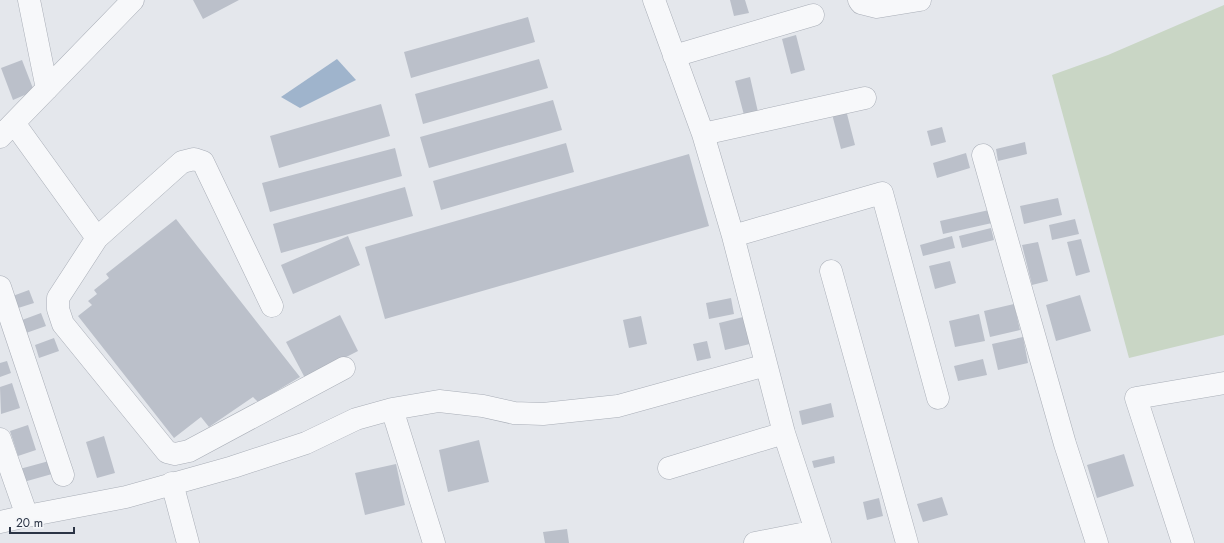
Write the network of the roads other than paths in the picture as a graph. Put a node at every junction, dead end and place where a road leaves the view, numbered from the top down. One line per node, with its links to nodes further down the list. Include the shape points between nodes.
1 (29, 0): 8 (street)
2 (133, 0): 8 (street)
3 (654, 0): 7 (street)
4 (859, 0): 5 (street, via 861,3 877,7)
5 (920, 0)
6 (814, 15): 7 (street)
7 (674, 56): 11 (street)
8 (47, 89): 10 (street)
9 (864, 98): 11 (street)
10 (7, 130): 14 (street)
11 (703, 134): 13 (street)
12 (983, 155): 35 (street, via 1065,444)
13 (733, 236): 18 (street); 21 (street, via 882,193)
14 (97, 238): 17 (street, via 182,162 194,159 203,162); 19 (street, via 58,298 58,309 63,324 167,452 175,454 189,451)
15 (831, 271): 34 (street)
16 (0, 287): 26 (street)
17 (272, 306)
18 (766, 364): 22 (street, via 618,406 543,414 514,413 483,406 439,401); 23 (street)
19 (344, 368)
20 (1224, 383): 36 (street, via 1136,398)
21 (938, 398)
22 (392, 409): 27 (street, via 356,419 306,443 233,467); 32 (street)
23 (784, 433): 25 (street); 30 (street)
24 (0, 439): 28 (street)
25 (669, 468)
26 (63, 475)
27 (172, 483): 28 (street, via 126,497); 31 (street)
28 (27, 516): 29 (street)
29 (0, 522)
30 (818, 537): 33 (street)
31 (188, 543)
32 (434, 543)
33 (755, 543)
34 (907, 543)
35 (1097, 543)
36 (1183, 543)

